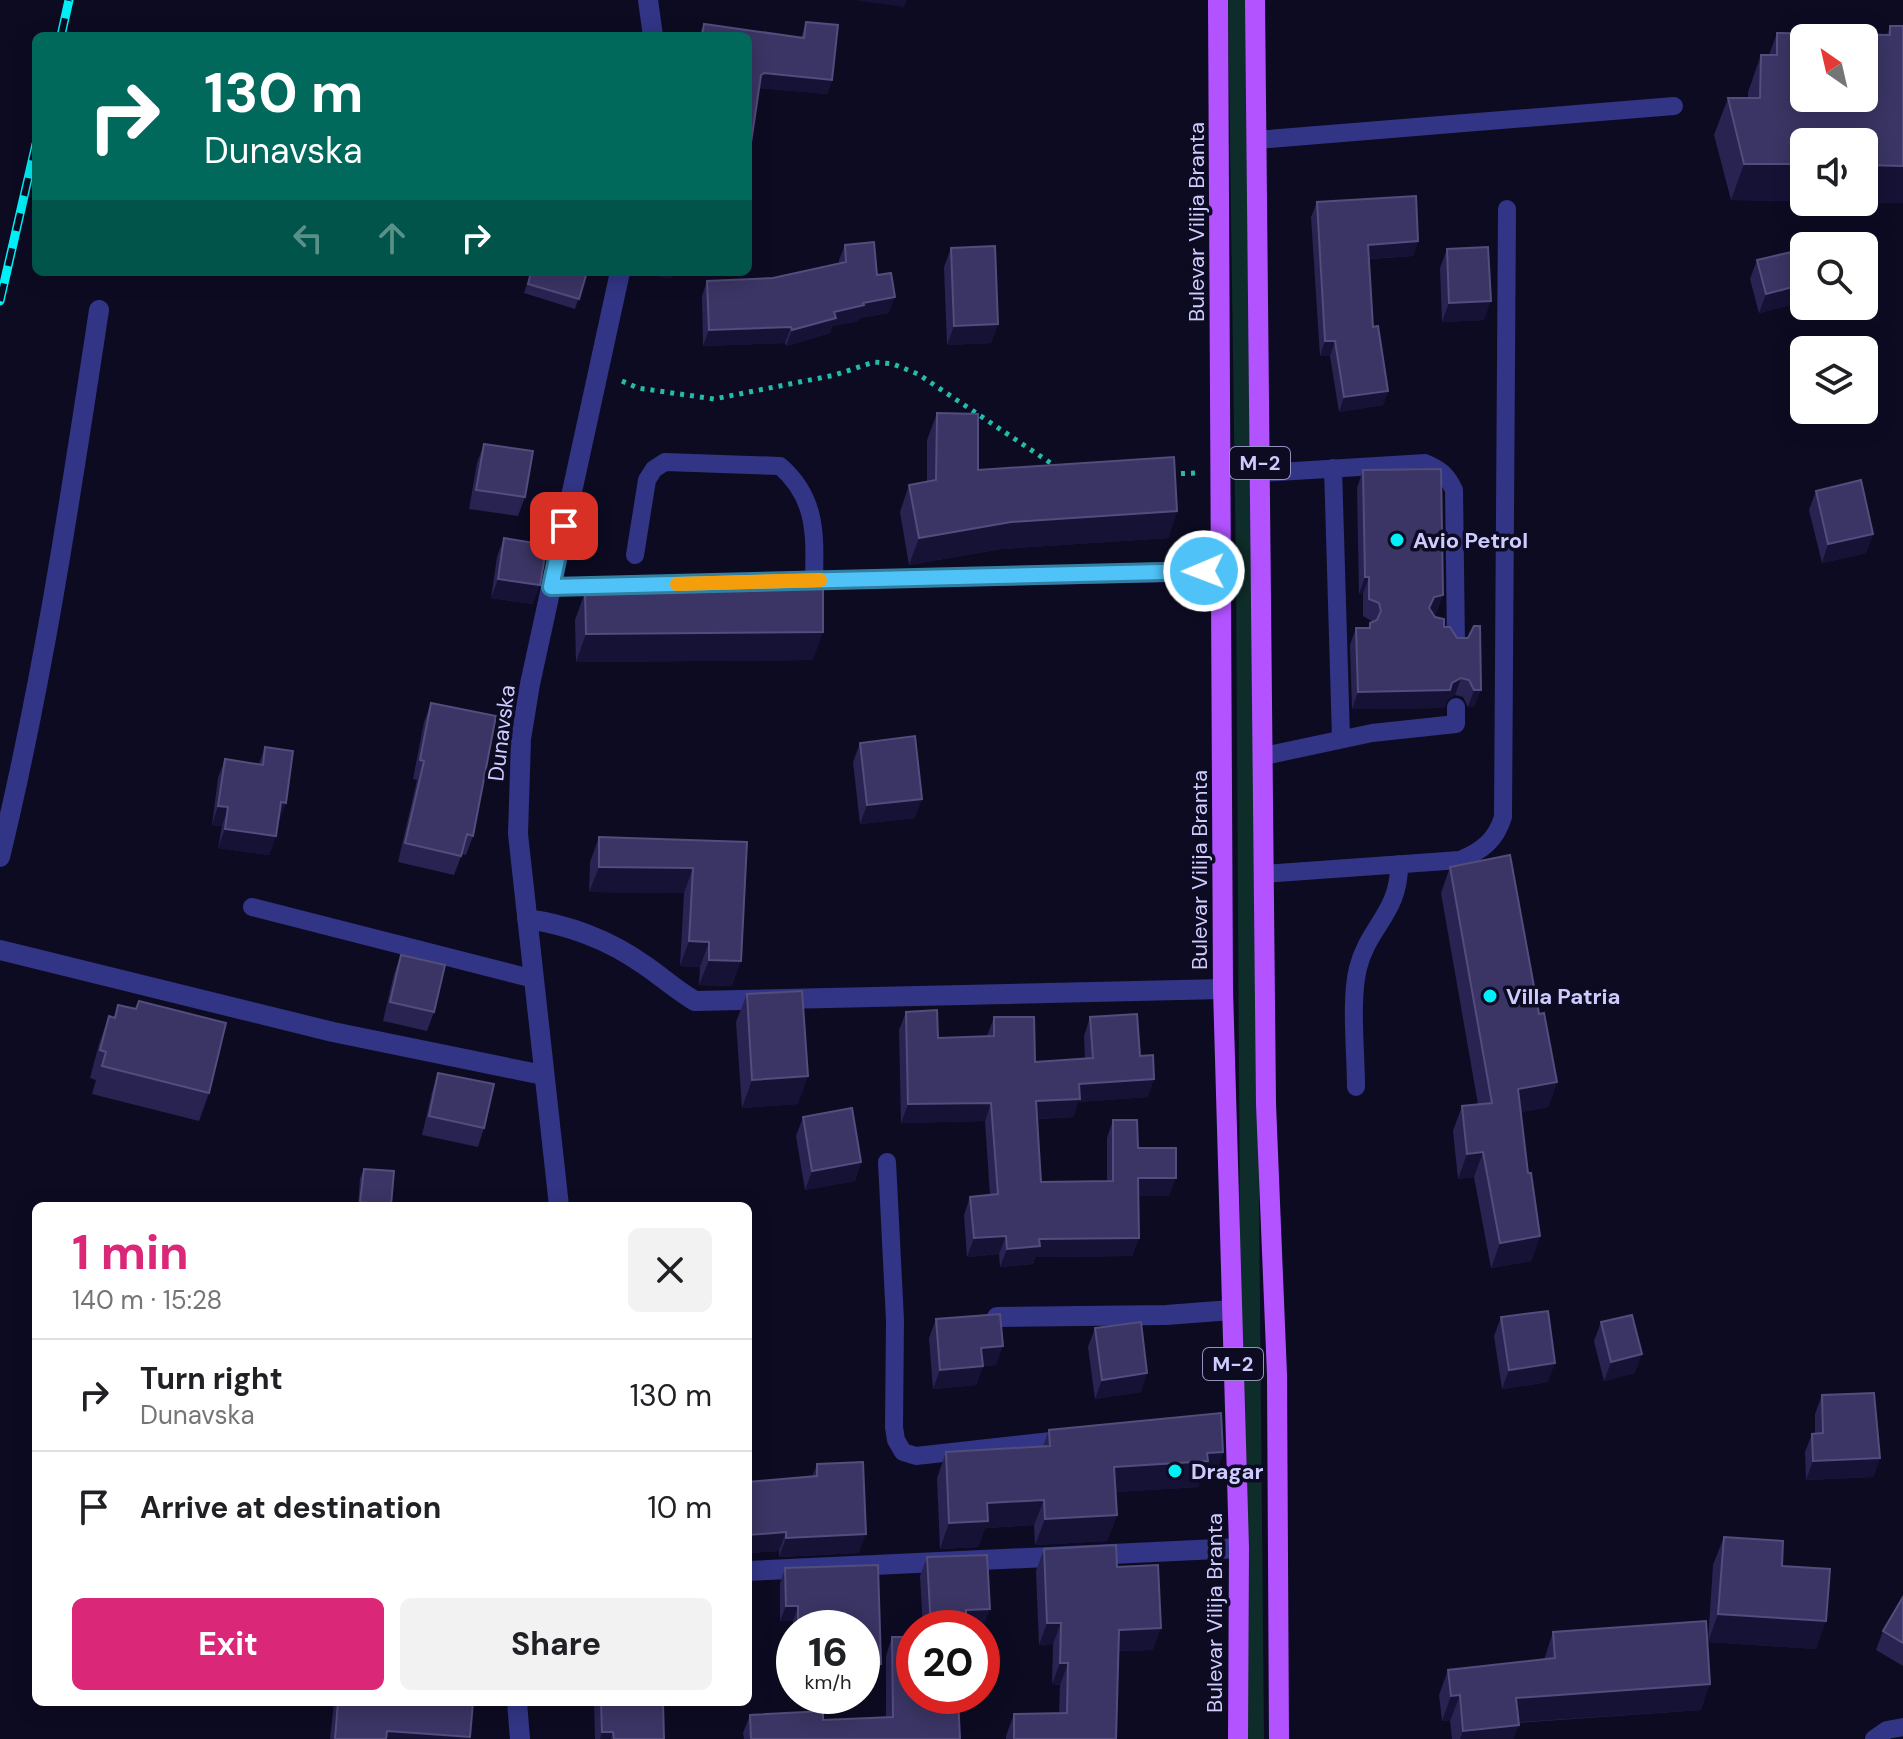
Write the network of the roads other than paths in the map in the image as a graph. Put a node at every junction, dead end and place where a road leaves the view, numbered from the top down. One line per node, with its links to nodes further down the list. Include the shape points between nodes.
1 (648, 0): 4 (street)
2 (1218, 0): 13 (main road, Bulevar Vilija Branta / M-2)
3 (1255, 0): 6 (main road, M-2)
4 (652, 32)
5 (1674, 106): 6 (lane)
6 (1256, 140): 11 (main road, M-2)
7 (1507, 209): 25 (lane, via 1503,817 1493,839 1473,855)
8 (619, 276): 17 (street, Dunavska)
9 (99, 310): 24 (street, via 54,603)
10 (1333, 468): 11 (lane); 18 (lane, via 1425,463 1448,478 1454,490); 22 (lane, via 1344,630)
11 (1260, 473): 23 (main road, M-2)
12 (635, 555): 14 (lane, via 647,480 665,462 780,466 803,493 815,527)
13 (1222, 572): 14 (lane); 31 (main road, Bulevar Vilija Branta / M-2)
14 (814, 580): 15 (lane)
15 (784, 581)
16 (644, 585): 17 (lane)
17 (551, 587): 28 (street, Dunavska, via 530,684 518,784)
18 (1455, 623): 19 (lane); 20 (lane)
19 (1435, 624)
20 (1456, 644)
21 (1456, 707): 22 (lane, via 1456,724)
22 (1341, 738): 23 (lane)
23 (1264, 756): 26 (main road, M-2)
24 (0, 857)
25 (1399, 864): 26 (lane); 33 (lane, via 1394,902 1363,952 1356,979)
26 (1264, 874): 45 (main road, M-2, via 1277,1375)
27 (252, 907): 30 (lane)
28 (527, 919): 30 (street, Dunavska); 31 (street, via 562,924 599,938 695,1001)
29 (0, 950): 32 (street, via 333,1032)
30 (534, 979): 32 (street, Dunavska)
31 (1223, 989): 36 (main road, Bulevar Vilija Branta / M-2)
32 (543, 1075): 35 (street, Dunavska)
33 (1356, 1087)
34 (887, 1162): 38 (lane, via 894,1427 903,1452 916,1456)
35 (559, 1202)
36 (1232, 1310): 37 (street); 39 (main road, Bulevar Vilija Branta / M-2, via 1228,1425)
37 (997, 1317)
38 (1091, 1437)
39 (1239, 1548): 40 (street); 44 (main road, Bulevar Vilija Branta / M-2)
40 (752, 1571)
41 (517, 1706): 43 (street)
42 (1903, 1727): 46 (lane)
43 (520, 1739)
44 (1238, 1739)
45 (1279, 1739)
46 (1874, 1739)

